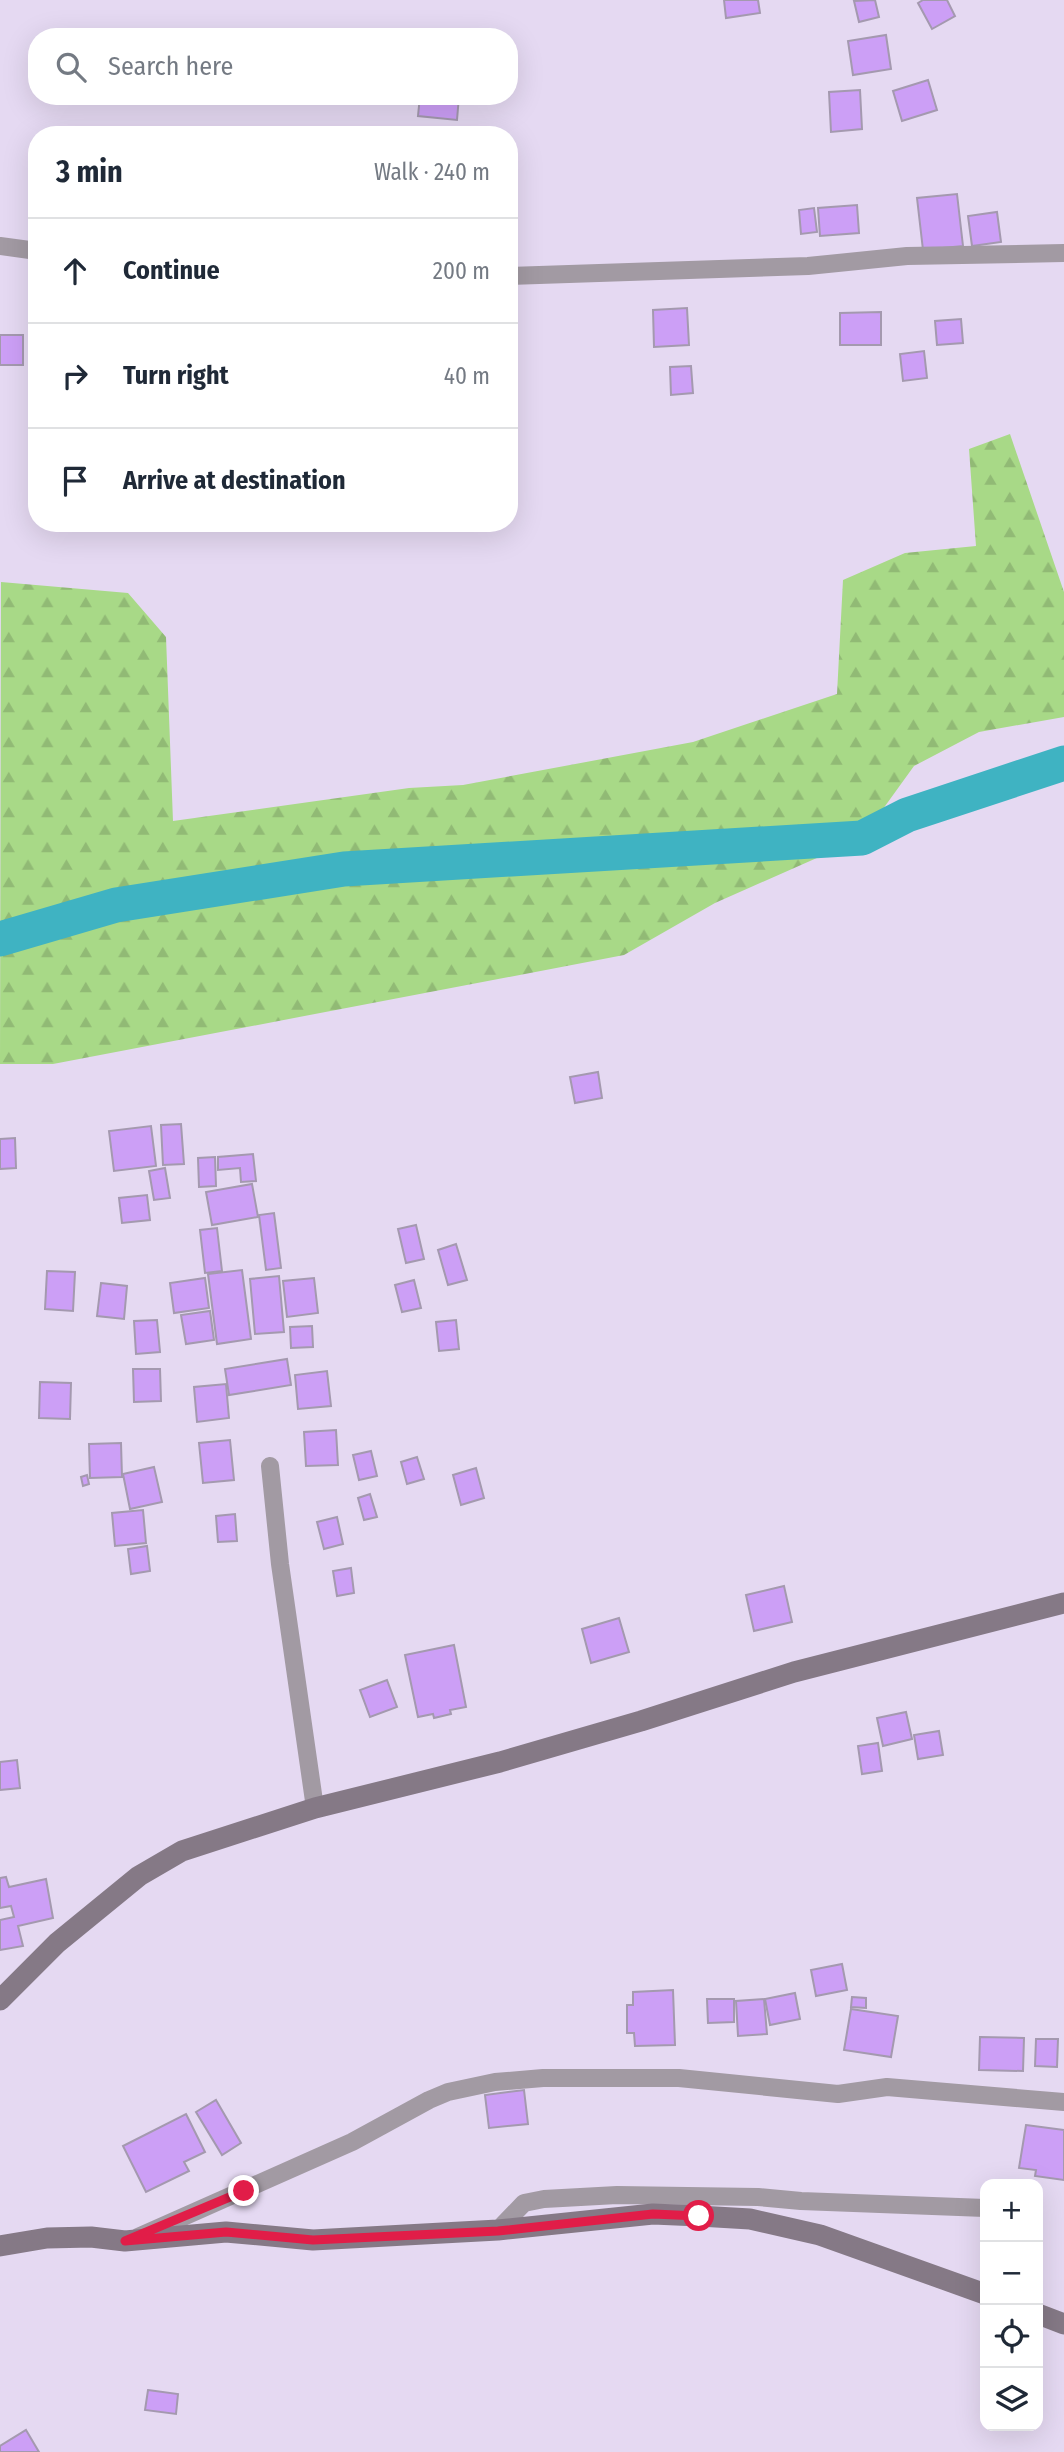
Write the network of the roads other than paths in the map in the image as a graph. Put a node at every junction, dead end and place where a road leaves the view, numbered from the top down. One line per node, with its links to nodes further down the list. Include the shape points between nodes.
1 (0, 246): 2 (street)
2 (28, 250)
3 (1064, 253): 4 (street, via 907,256 807,266)
4 (518, 276)
5 (270, 1465): 7 (street)
6 (1064, 1603): 7 (street, via 794,1672 500,1762)
7 (314, 1808): 8 (street, via 182,1851 139,1876 57,1943)
8 (0, 2000)
9 (1064, 2102): 12 (street, via 887,2087 838,2094 679,2078 495,2082 429,2100 352,2142)
10 (980, 2208): 11 (street, via 617,2195 524,2203)
11 (498, 2231): 12 (street, via 313,2240 226,2232); 14 (street, via 653,2214 750,2219 820,2235)
12 (125, 2241): 13 (street, via 91,2236)
13 (0, 2246)
14 (980, 2292)
15 (1043, 2316): 16 (street)
16 (1064, 2324)

